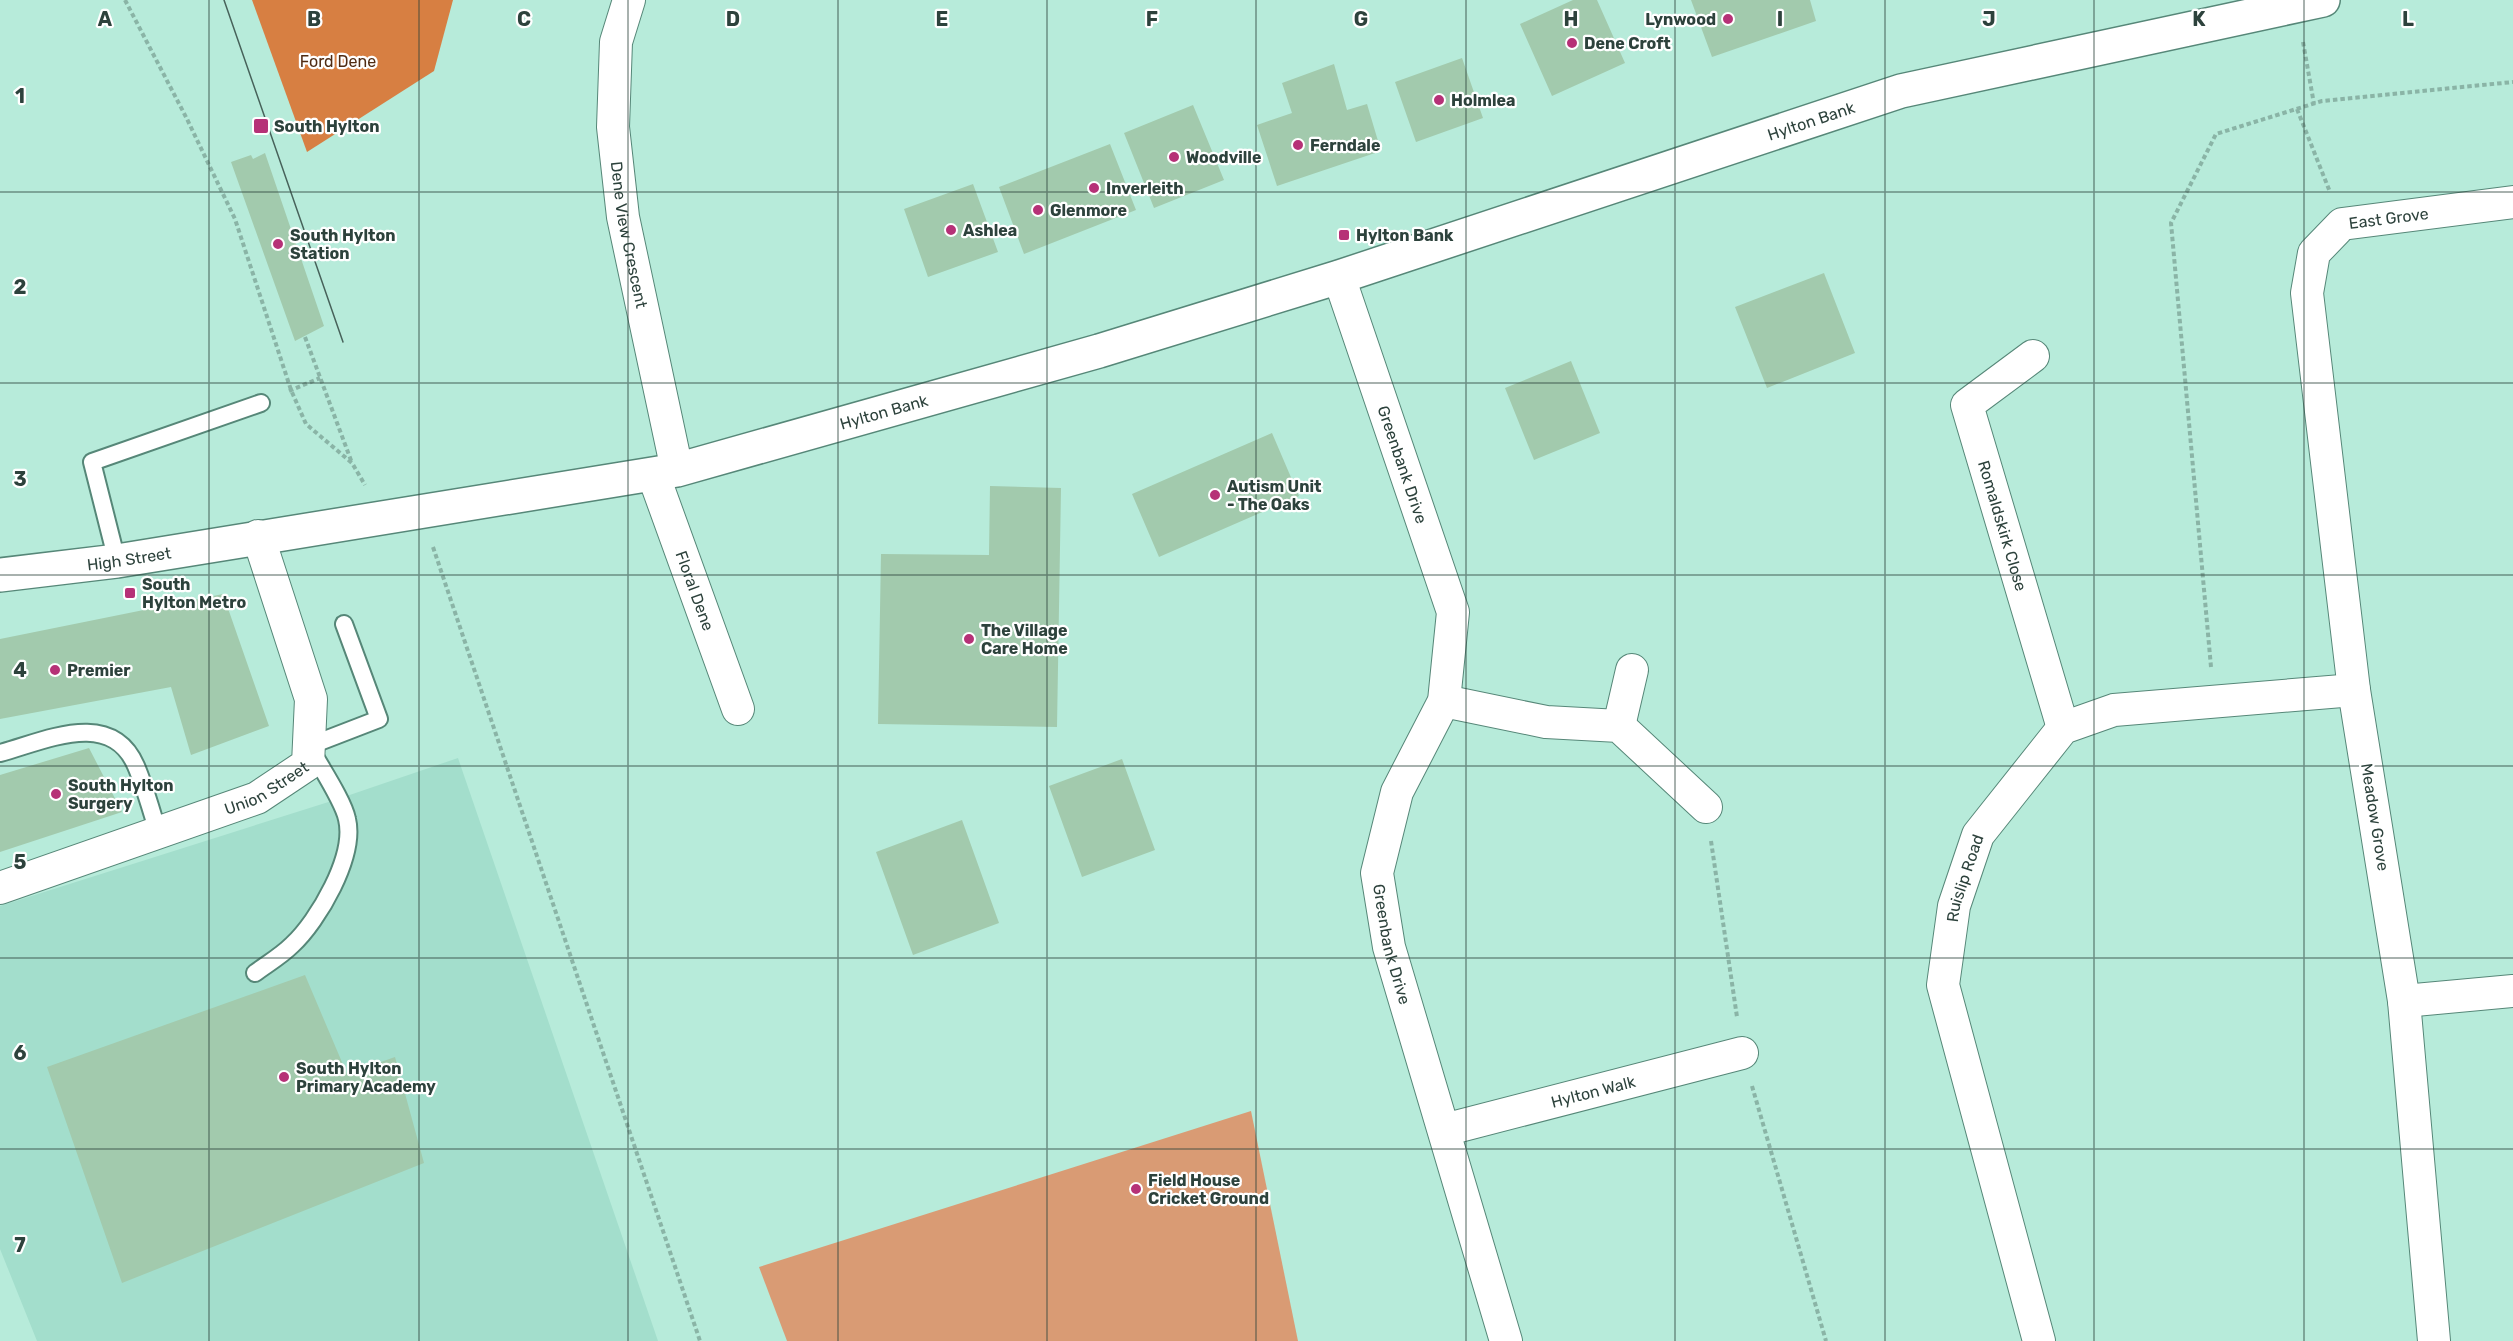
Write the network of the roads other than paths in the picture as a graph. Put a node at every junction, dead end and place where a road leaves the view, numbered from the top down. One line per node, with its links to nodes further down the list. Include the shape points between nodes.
1 (629, 0): 8 (street, Dene View Crescent, via 616,42 613,127 623,217)
2 (2294, 4): 4 (street, Hylton Bank, via 1901,91)
3 (2513, 202): 5 (street, East Grove, via 2342,224 2314,253)
4 (1339, 277): 8 (street, Hylton Bank, via 1099,351); 15 (street, Greenbank Drive, via 1453,612)
5 (2307, 293): 14 (street, Meadow Grove)
6 (2033, 356): 18 (street, Romaldskirk Close, via 1967,405)
7 (261, 403): 10 (lane, via 92,462)
8 (665, 472): 9 (street, Hylton Bank); 16 (street, Floral Dene)
9 (258, 536): 10 (street, High Street); 19 (street, Union Street, via 311,699)
10 (117, 561): 11 (street, High Street)
11 (0, 575)
12 (344, 624): 19 (lane, via 379,719)
13 (1632, 670): 17 (street)
14 (2354, 690): 18 (street, via 2114,710); 26 (street, Meadow Grove)
15 (1444, 701): 17 (street, via 1546,722); 28 (street, Greenbank Drive, via 1397,792 1377,873 1389,946)
16 (738, 709)
17 (1618, 726): 21 (street)
18 (2063, 728): 30 (street, Ruislip Road, via 1978,835 1954,906 1943,985)
19 (309, 746): 22 (street, Union Street, via 308,764 257,798); 24 (lane, via 347,818 349,841 337,874 311,922 292,945)
20 (0, 753): 22 (lane, via 64,736 94,731 107,734 135,764)
21 (1706, 807)
22 (158, 832): 23 (street, Union Street)
23 (0, 888)
24 (255, 973)
25 (2513, 991): 26 (street)
26 (2404, 1001): 31 (street, Meadow Grove)
27 (1742, 1053): 28 (street, Hylton Walk)
28 (1444, 1130): 29 (street, Greenbank Drive)
29 (1506, 1341)
30 (2039, 1341)
31 (2434, 1341)

